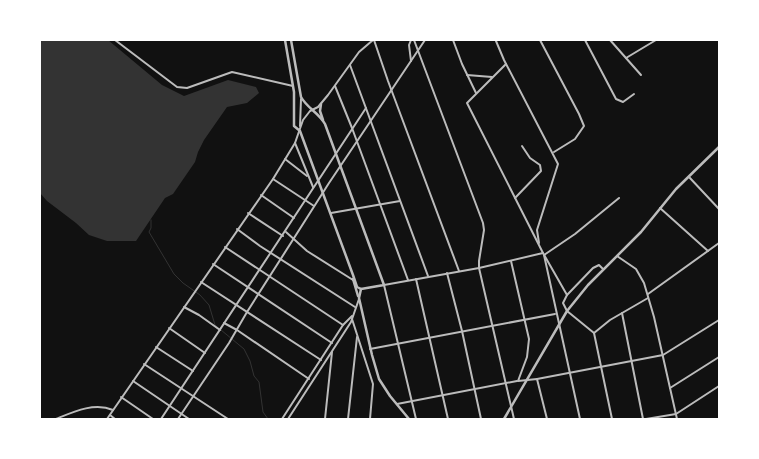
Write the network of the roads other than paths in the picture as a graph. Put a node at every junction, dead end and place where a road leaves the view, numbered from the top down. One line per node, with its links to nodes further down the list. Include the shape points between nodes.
1 (115, 40): 23 (street, via 177,87 187,88 232,72)
2 (285, 40): 23 (street)
3 (291, 40): 27 (street)
4 (374, 40): 17 (street); 24 (street)
5 (413, 40): 14 (street); 16 (street, via 409,46)
6 (426, 40): 14 (street)
7 (453, 40): 19 (street)
8 (503, 40): 13 (street)
9 (540, 40): 39 (street, via 584,124 578,137)
10 (585, 40): 26 (street, via 617,101 623,102)
11 (611, 40): 15 (street)
12 (656, 40): 15 (street)
13 (495, 41): 18 (street)
14 (419, 50): 16 (street); 76 (street, via 483,222)
15 (626, 58): 20 (street)
16 (411, 61): 24 (street)
17 (349, 64): 22 (street); 29 (street)
18 (506, 64): 21 (street); 39 (street)
19 (467, 75): 21 (street); 25 (street)
20 (641, 75)
21 (492, 77): 25 (street)
22 (334, 85): 28 (street); 33 (street)
23 (293, 86): 34 (street, via 294,126)
24 (392, 90): 31 (street); 79 (street)
25 (476, 93): 50 (street, via 467,104)
26 (634, 94)
27 (301, 97): 30 (street); 34 (street)
28 (321, 104): 30 (street); 32 (street)
29 (366, 108): 31 (street); 33 (street)
30 (312, 110): 32 (street); 34 (street, via 303,120)
31 (370, 120): 35 (street); 53 (street)
32 (323, 121): 40 (street)
33 (352, 128): 35 (street); 40 (street)
34 (300, 131): 36 (street); 46 (street)
35 (357, 141): 42 (street); 54 (street)
36 (295, 143): 41 (street); 44 (street)
37 (522, 146): 50 (street, via 540,165 541,171)
38 (719, 147): 43 (street)
39 (553, 152): 67 (street, via 558,164 538,226)
40 (336, 154): 42 (street); 46 (street)
41 (285, 159): 44 (street); 45 (street)
42 (340, 165): 48 (street); 57 (street)
43 (689, 177): 56 (street); 58 (street)
44 (309, 178): 47 (street)
45 (272, 179): 49 (street); 52 (street)
46 (318, 181): 47 (street); 48 (street)
47 (314, 188): 52 (street)
48 (323, 193): 55 (street); 60 (street)
49 (261, 195): 59 (street); 61 (street)
50 (514, 198): 67 (street)
51 (619, 198): 71 (street, via 575,234)
52 (306, 200): 55 (street); 61 (street)
53 (400, 200): 54 (street); 82 (street)
54 (380, 205): 57 (street); 86 (street)
55 (315, 206): 65 (street)
56 (660, 208): 69 (street); 72 (street)
57 (357, 209): 60 (street); 88 (street)
58 (719, 209)
59 (248, 213): 62 (street); 64 (street)
60 (331, 213): 81 (street)
61 (295, 218): 63 (street)
62 (236, 230): 68 (street); 70 (street)
63 (286, 232): 64 (street); 65 (street)
64 (283, 236): 70 (street)
65 (293, 239): 73 (street); 85 (street)
66 (719, 243): 69 (street)
67 (539, 245): 71 (street)
68 (225, 247): 75 (street); 78 (street)
69 (708, 251): 92 (street)
70 (270, 253): 73 (street); 78 (street)
71 (543, 254): 74 (street); 93 (street); 102 (street)
72 (617, 256): 77 (street); 92 (street, via 636,269)
73 (280, 259): 83 (street); 97 (street)
74 (510, 261): 76 (street); 104 (street)
75 (213, 264): 87 (street); 89 (street)
76 (479, 268): 79 (street); 108 (street)
77 (604, 269): 93 (street, via 595,266); 99 (street)
78 (260, 270): 83 (street); 89 (street)
79 (459, 271): 80 (street)
80 (447, 273): 82 (street); 112 (street)
81 (352, 275): 85 (street); 90 (street)
82 (428, 276): 84 (street)
83 (270, 277): 91 (street); 106 (street)
84 (416, 279): 86 (street); 115 (street)
85 (353, 280): 94 (street)
86 (408, 280): 88 (street)
87 (201, 282): 96 (street); 98 (street)
88 (384, 285): 90 (street); 116 (street)
89 (247, 287): 91 (street); 96 (street)
90 (361, 289): 94 (street)
91 (258, 294): 100 (street); 117 (street)
92 (648, 294): 95 (street)
93 (567, 295): 99 (street, via 563,303)
94 (359, 298): 97 (street); 119 (street)
95 (649, 298): 101 (street); 122 (street)
96 (236, 305): 100 (street); 109 (street)
97 (355, 306): 103 (street)
98 (183, 307): 109 (street); 110 (street)
99 (567, 311): 107 (street); 113 (street)
100 (247, 312): 111 (street); 124 (street)
101 (622, 313): 113 (street); 125 (street)
102 (555, 314): 104 (street); 107 (street)
103 (352, 316): 106 (street); 114 (street); 120 (street)
104 (524, 320): 108 (street); 134 (street, via 529,348)
105 (719, 320): 122 (street)
106 (343, 325): 117 (street)
107 (558, 325): 129 (street); 132 (street)
108 (492, 326): 112 (street); 135 (street)
109 (221, 327): 111 (street); 121 (street)
110 (169, 328): 118 (street); 121 (street)
111 (237, 330): 130 (street); 141 (street)
112 (462, 331): 115 (street); 137 (street)
113 (594, 333): 127 (street)
114 (357, 335): 162 (street); 163 (street, via 373,384)
115 (430, 337): 116 (street); 140 (street)
116 (398, 342): 119 (street); 143 (street)
117 (332, 343): 124 (street)
118 (156, 347): 126 (street); 128 (street)
119 (370, 348): 144 (street, via 379,378)
120 (332, 350): 160 (street); 161 (street)
121 (205, 353): 128 (street)
122 (663, 355): 125 (street); 138 (street)
123 (719, 357): 138 (street)
124 (321, 360): 130 (street)
125 (632, 362): 127 (street); 173 (street)
126 (144, 364): 133 (street); 139 (street)
127 (601, 368): 129 (street); 172 (street)
128 (193, 372): 139 (street)
129 (570, 373): 131 (street); 171 (street)
130 (309, 379): 159 (street)
131 (537, 379): 132 (street); 170 (street)
132 (527, 380): 134 (street); 146 (street)
133 (133, 381): 142 (street); 145 (street)
134 (518, 381): 135 (street)
135 (506, 383): 137 (street); 146 (street)
136 (719, 386): 149 (street)
137 (475, 388): 140 (street); 167 (street)
138 (670, 388): 149 (street)
139 (182, 389): 141 (street); 145 (street)
140 (443, 395): 143 (street); 166 (street)
141 (193, 396): 148 (street); 158 (street)
142 (121, 397): 147 (street); 154 (street)
143 (412, 401): 144 (street); 165 (street)
144 (397, 404): 164 (street)
145 (170, 406): 148 (street); 155 (street)
146 (511, 406): 168 (street); 169 (street)
147 (113, 410): 150 (street); 151 (street, via 98,406)
148 (181, 414): 156 (street); 157 (street)
149 (676, 414): 173 (street); 174 (street)
150 (110, 415): 152 (street); 153 (street)
151 (56, 419)
152 (107, 419)
153 (115, 419)
154 (153, 419)
155 (161, 419)
156 (178, 419)
157 (189, 419)
158 (228, 419)
159 (282, 419)
160 (288, 419)
161 (325, 419)
162 (348, 419)
163 (370, 419)
164 (409, 419)
165 (416, 419)
166 (448, 419)
167 (481, 419)
168 (504, 419)
169 (514, 419)
170 (547, 419)
171 (580, 419)
172 (612, 419)
173 (645, 419)
174 (677, 419)

